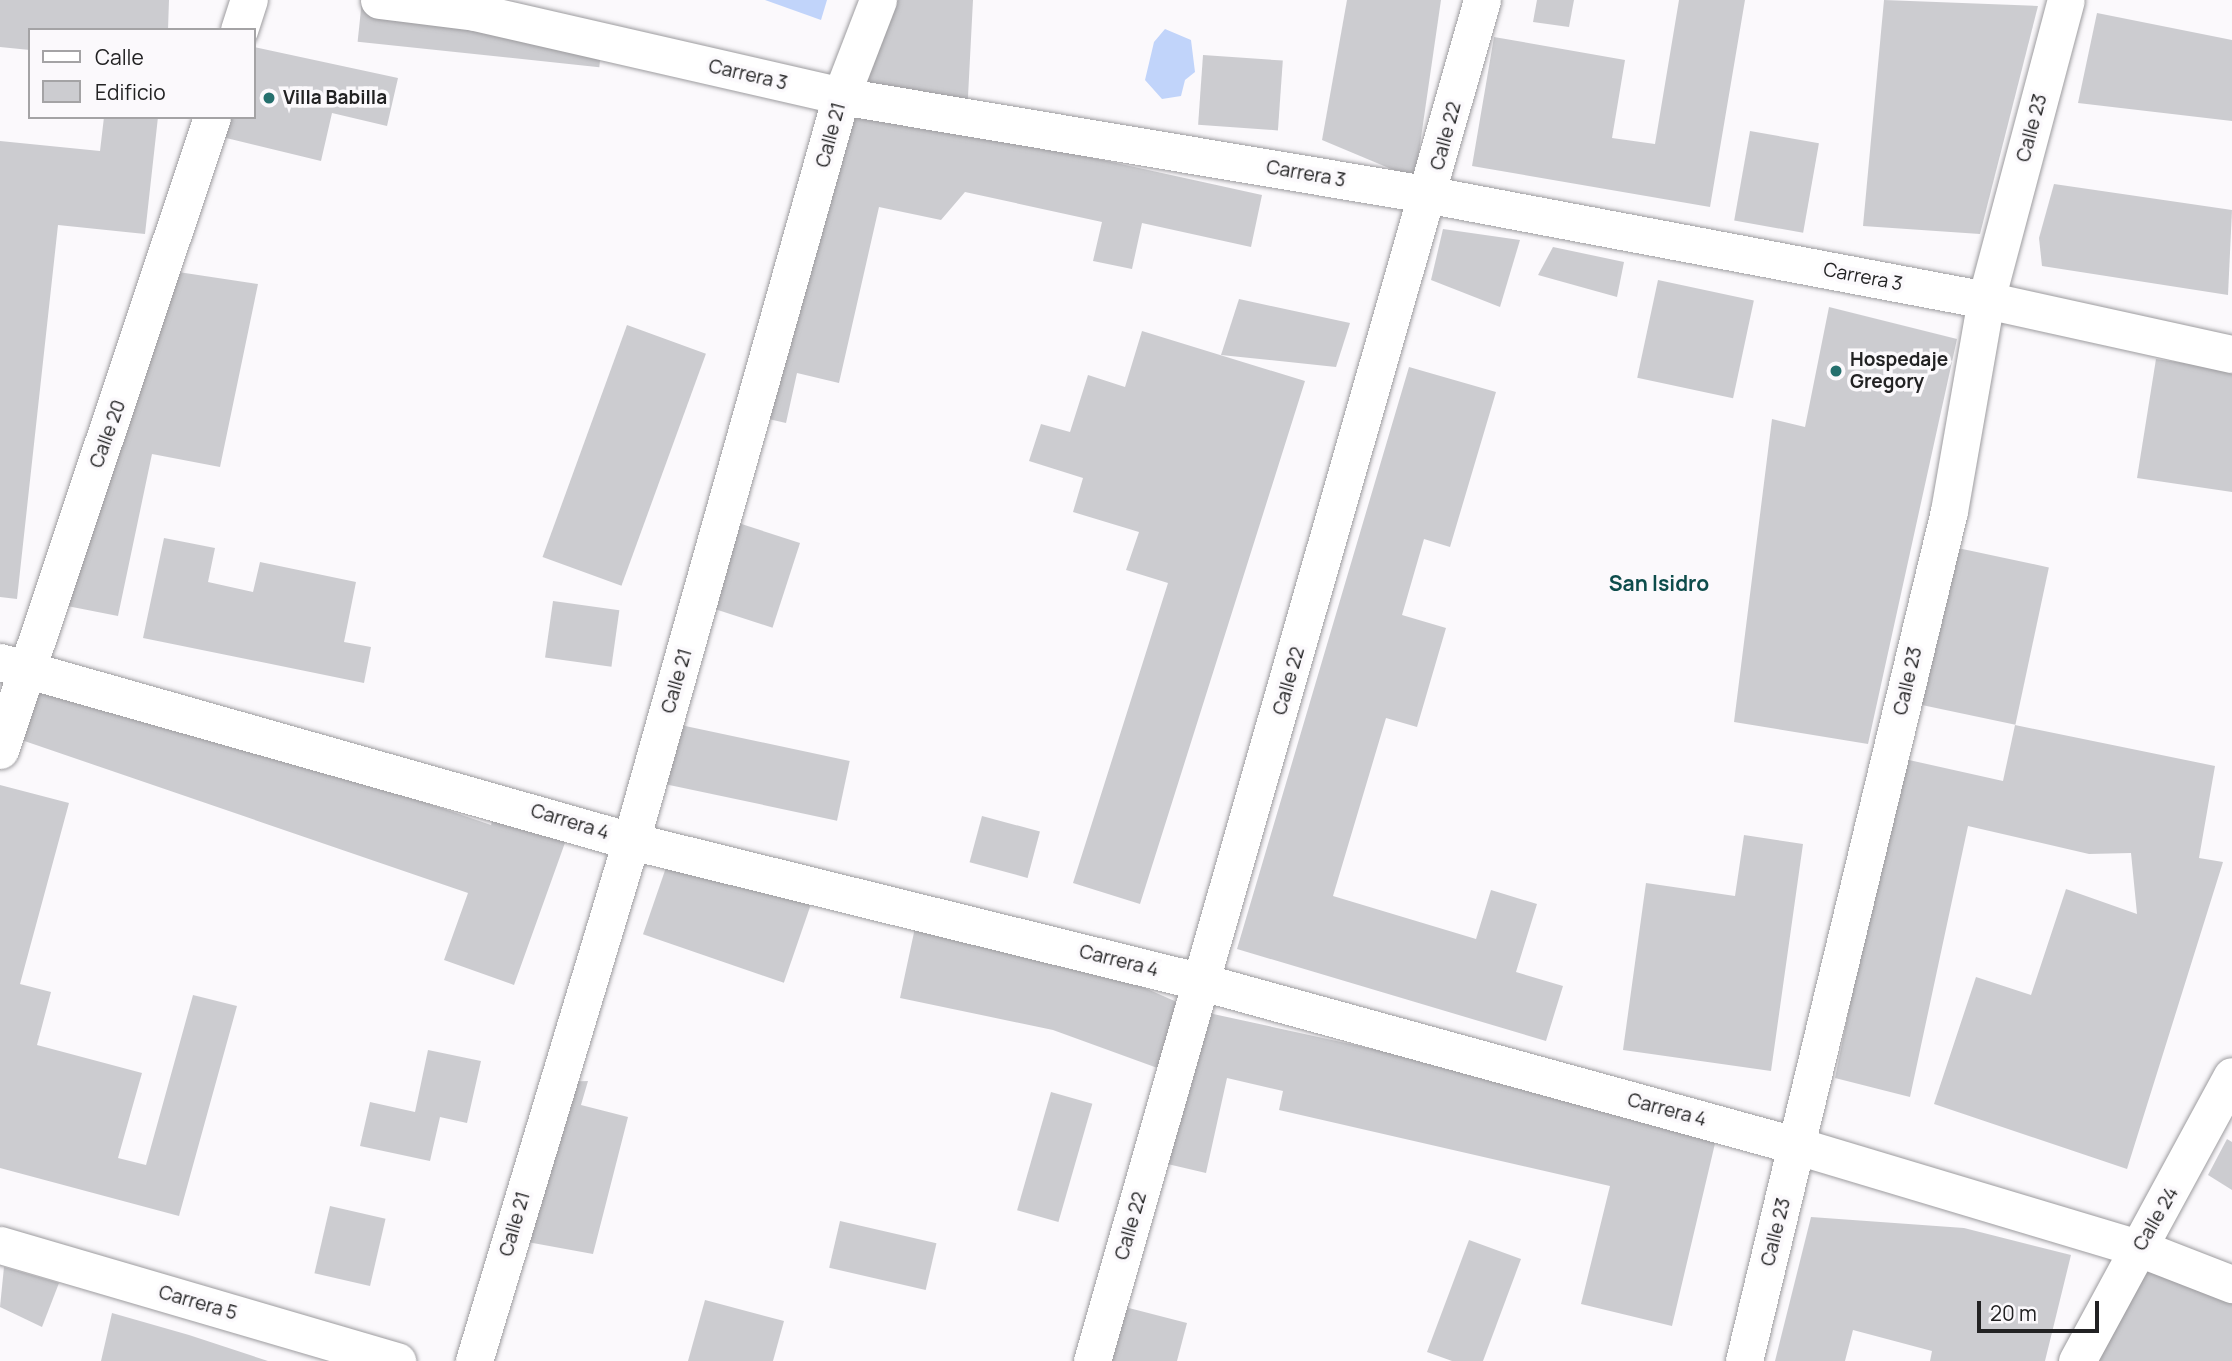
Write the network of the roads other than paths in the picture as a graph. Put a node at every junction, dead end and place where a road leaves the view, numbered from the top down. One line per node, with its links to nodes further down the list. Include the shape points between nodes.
1 (248, 0): 6 (street)
2 (379, 0): 7 (street, Carrera 3, via 475,12)
3 (878, 0): 7 (street, Calle 21)
4 (1482, 0): 9 (street, Calle 22)
5 (2066, 0): 10 (street, Calle 23)
6 (240, 28)
7 (841, 96): 9 (street, Carrera 3); 14 (street, Calle 21)
8 (211, 119): 12 (street, Calle 20)
9 (1431, 195): 10 (street, Carrera 3); 15 (street, Calle 22)
10 (1986, 300): 11 (street, Carrera 3); 17 (street, Calle 23, via 1949,511)
11 (2232, 354)
12 (13, 666): 13 (street, Calle 20); 14 (street, Carrera 4)
13 (0, 750)
14 (631, 841): 15 (street, Carrera 4); 22 (street, Calle 21)
15 (1202, 982): 17 (street, Carrera 4); 23 (street, Calle 22)
16 (2232, 1076): 19 (street, Calle 24)
17 (1798, 1146): 19 (street, Carrera 4); 24 (street, Calle 23)
18 (0, 1245): 21 (street, Carrera 5)
19 (2138, 1248): 20 (street, Carrera 4); 25 (street, Calle 24)
20 (2232, 1284)
21 (397, 1361)
22 (474, 1361)
23 (1092, 1361)
24 (1744, 1361)
25 (2077, 1361)

